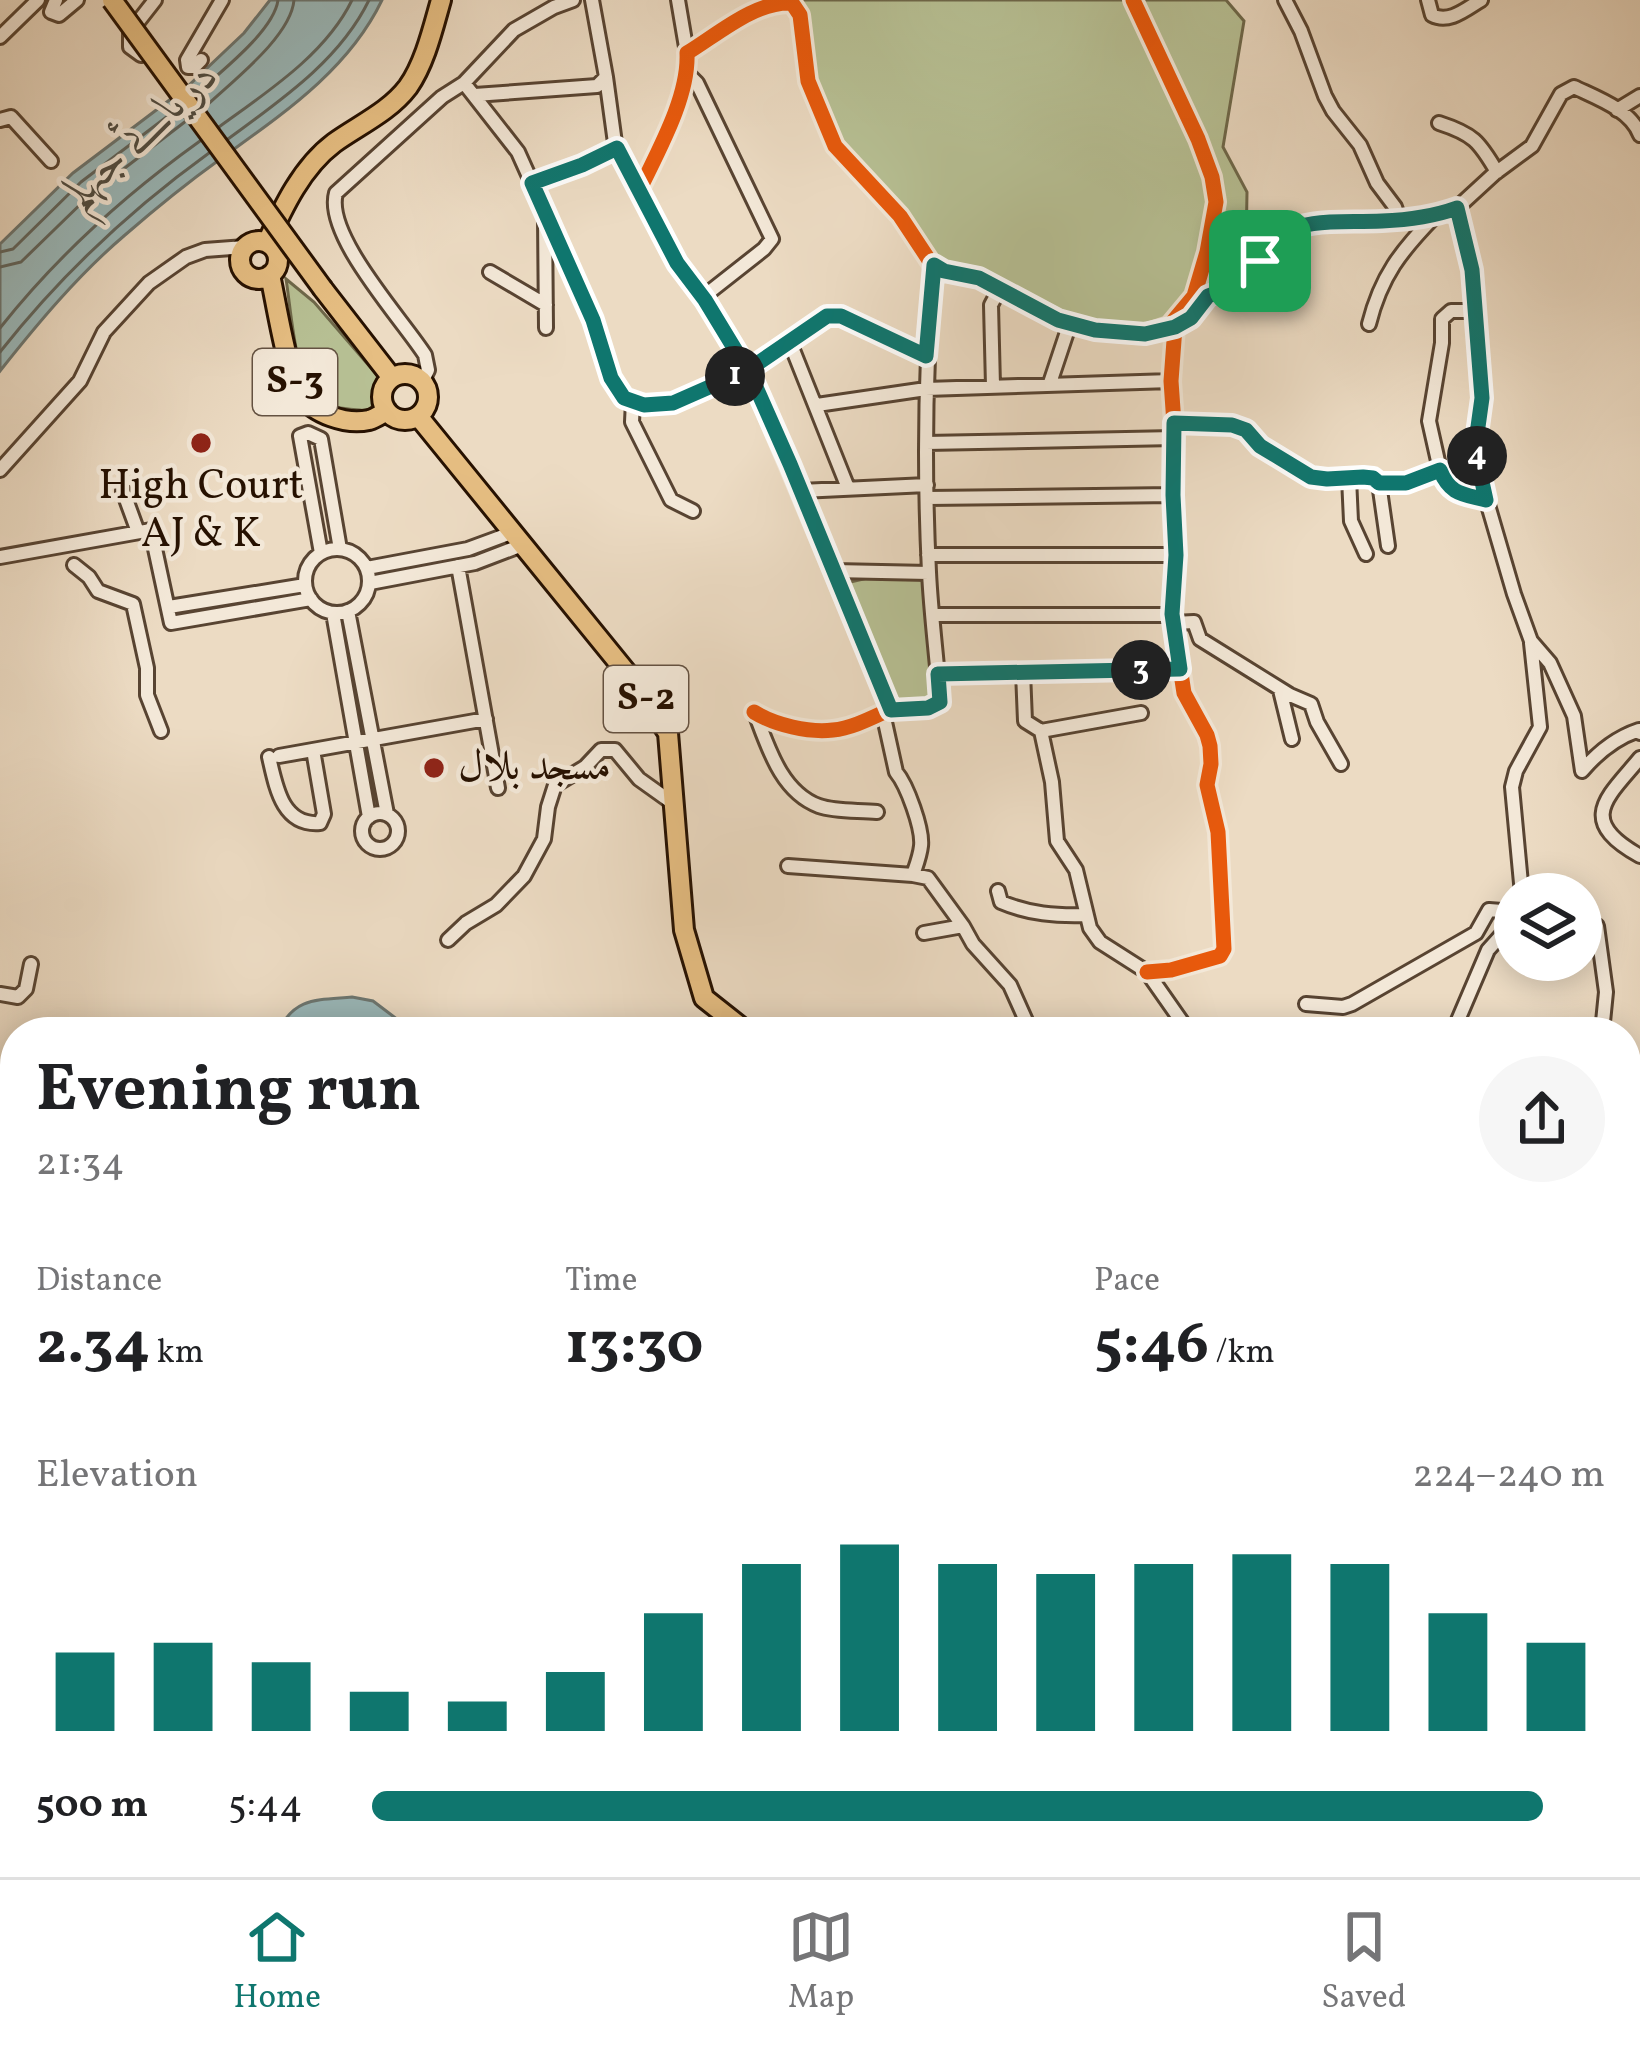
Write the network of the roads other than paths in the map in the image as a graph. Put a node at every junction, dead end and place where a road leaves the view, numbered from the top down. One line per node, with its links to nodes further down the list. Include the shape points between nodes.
1 (38, 0): 16 (street)
2 (56, 0): 3 (street, via 51,12 58,15)
3 (77, 0)
4 (112, 0): 55 (highway, bridge)
5 (155, 0): 18 (street, via 130,32 130,47)
6 (223, 0): 19 (street, via 188,67)
7 (441, 0): 38 (highway, via 411,83 331,145 284,205)
8 (573, 0): 22 (street, via 514,30)
9 (592, 0): 21 (street)
10 (678, 0): 17 (street)
11 (1133, 0): 51 (street, via 1198,139 1216,202 1194,296)
12 (1285, 0): 37 (street, via 1325,96)
13 (1428, 0): 14 (street, via 1440,19)
14 (1481, 0)
15 (771, 3): 17 (street); 40 (street, via 792,3 800,15 808,81 835,146)
16 (1, 33)
17 (687, 53): 20 (street)
18 (142, 55)
19 (201, 60)
20 (688, 74): 33 (street); 44 (street, via 772,239)
21 (606, 77): 23 (street, via 597,86); 29 (street)
22 (464, 83): 23 (street); 57 (street, via 346,183 333,204 360,266 425,355)
23 (476, 95): 32 (street)
24 (1640, 97): 25 (street)
25 (1617, 110): 28 (street); 31 (street, via 1574,87 1532,146)
26 (0, 120): 30 (street, via 11,117)
27 (1438, 123): 31 (street, via 1473,136)
28 (1640, 135)
29 (617, 148): 32 (street); 33 (street)
30 (51, 161)
31 (1497, 172): 34 (street)
32 (532, 183): 35 (street)
33 (639, 191): 44 (street)
34 (1457, 208): 36 (street); 46 (street)
35 (545, 211): 45 (street); 61 (street, via 611,378)
36 (1435, 216): 37 (street); 48 (street, via 1385,277)
37 (1399, 218): 49 (street, via 1313,223 1270,237 1248,274)
38 (267, 243): 39 (highway); 42 (highway, via 278,258)
39 (245, 247): 42 (highway, via 246,274); 67 (street, via 186,257 149,283 104,332 80,381)
40 (934, 265): 43 (street); 53 (street)
41 (490, 272): 45 (street)
42 (270, 275): 63 (highway, S-3, via 302,396 346,420)
43 (999, 290): 47 (street); 59 (street, via 991,305)
44 (704, 298): 54 (street)
45 (546, 305): 50 (street)
46 (1476, 310): 68 (street, via 1442,319 1429,421); 76 (street, via 1477,459)
47 (1070, 323): 51 (street); 58 (street)
48 (1369, 324)
49 (1175, 327): 51 (street); 56 (street)
50 (546, 328)
51 (1156, 331)
52 (789, 340): 53 (street, via 841,316); 54 (street); 62 (street)
53 (926, 356): 60 (street)
54 (748, 370): 61 (street, via 673,403); 73 (street)
55 (392, 378): 57 (highway, via 409,374); 63 (highway, via 382,394)
56 (1171, 380): 58 (street); 65 (street)
57 (422, 382): 64 (highway, via 428,396)
58 (1050, 383): 59 (street)
59 (993, 386): 60 (street)
60 (926, 389): 62 (street); 66 (street)
61 (633, 401): 77 (street, via 632,422 670,500)
62 (817, 405): 71 (street)
63 (387, 411): 64 (highway, via 396,419)
64 (418, 416): 79 (highway, S-2)
65 (1175, 430): 66 (street); 69 (street, via 1232,425 1311,477); 75 (street)
66 (926, 443): 74 (street)
67 (0, 470)
68 (1440, 470): 70 (street); 76 (street, via 1456,492)
69 (1349, 478): 70 (street); 83 (street, via 1351,521)
70 (1379, 483): 80 (street)
71 (848, 488): 73 (street); 74 (street)
72 (123, 491): 78 (street)
73 (801, 491): 89 (street)
74 (927, 492): 75 (street); 84 (street)
75 (1173, 495): 85 (street)
76 (1486, 500): 98 (street)
77 (692, 512)
78 (138, 532): 86 (street); 94 (street, via 151,530)
79 (520, 538): 88 (street); 91 (street); 116 (highway, S-2, via 668,733)
80 (1388, 547)
81 (340, 549): 82 (street); 82 (street, via 321,439 308,433 300,436); 91 (street, via 356,555)
82 (321, 553): 92 (street)
83 (1366, 554)
84 (928, 555): 85 (street); 90 (street)
85 (1176, 555): 97 (street)
86 (0, 557)
87 (74, 566): 106 (street, via 98,591 133,604)
88 (458, 566): 91 (street); 105 (street)
89 (834, 571): 90 (street); 103 (street)
90 (929, 573): 96 (street)
91 (368, 576): 95 (street, via 362,602)
92 (304, 585): 93 (street); 94 (street)
93 (310, 599): 94 (street, via 171,623); 95 (street)
94 (169, 607)
95 (340, 612): 110 (street); 111 (street)
96 (933, 615): 97 (street); 101 (street)
97 (1173, 619): 99 (street); 102 (street, via 1194,622 1200,638)
98 (1531, 641): 108 (street, via 1574,716 1582,771 1622,736); 122 (street, via 1540,727 1512,787)
99 (1180, 669): 100 (street); 133 (street, via 1210,746 1224,949)
100 (1023, 672): 101 (street); 107 (street, via 1025,721)
101 (938, 674): 103 (street, via 940,702)
102 (1280, 689): 109 (street); 114 (street, via 1311,704)
103 (887, 711): 117 (street, via 834,730 754,712 792,786 820,806); 123 (street, via 896,772 920,829)
104 (1141, 712): 107 (street)
105 (485, 719): 110 (street); 115 (street)
106 (161, 731)
107 (1041, 731): 126 (street, via 1057,841 1076,870)
108 (1640, 733)
109 (1292, 739)
110 (373, 740): 111 (street); 118 (street)
111 (356, 743): 112 (street); 119 (street)
112 (313, 750): 112 (street, via 274,757 281,802 305,824 320,823 324,814)
113 (1640, 758): 120 (street, via 1602,806 1616,840)
114 (1341, 764)
115 (498, 788)
116 (674, 804): 129 (street, via 615,749 601,750 555,785 544,839 524,875); 136 (highway, S-2, via 684,931 704,998)
117 (877, 812)
118 (387, 814): 119 (street); 119 (street, via 399,832 385,849 364,839)
119 (369, 817)
120 (1640, 856)
121 (788, 866): 123 (street)
122 (1520, 873)
123 (913, 875): 127 (street, via 928,878)
124 (998, 891): 126 (street, via 1001,902 1022,910)
125 (1494, 911): 135 (street, via 1476,933 1352,1004)
126 (1087, 915): 133 (street, via 1100,943)
127 (963, 926): 128 (street); 137 (street, via 1010,985)
128 (924, 933)
129 (448, 940)
130 (1494, 942): 139 (street)
131 (1602, 963): 140 (street)
132 (31, 964): 134 (street, via 18,997)
133 (1148, 972): 138 (street)
134 (0, 994)
135 (1306, 1004)
136 (728, 1017)
137 (1024, 1017)
138 (1180, 1017)
139 (1459, 1017)
140 (1604, 1017)

